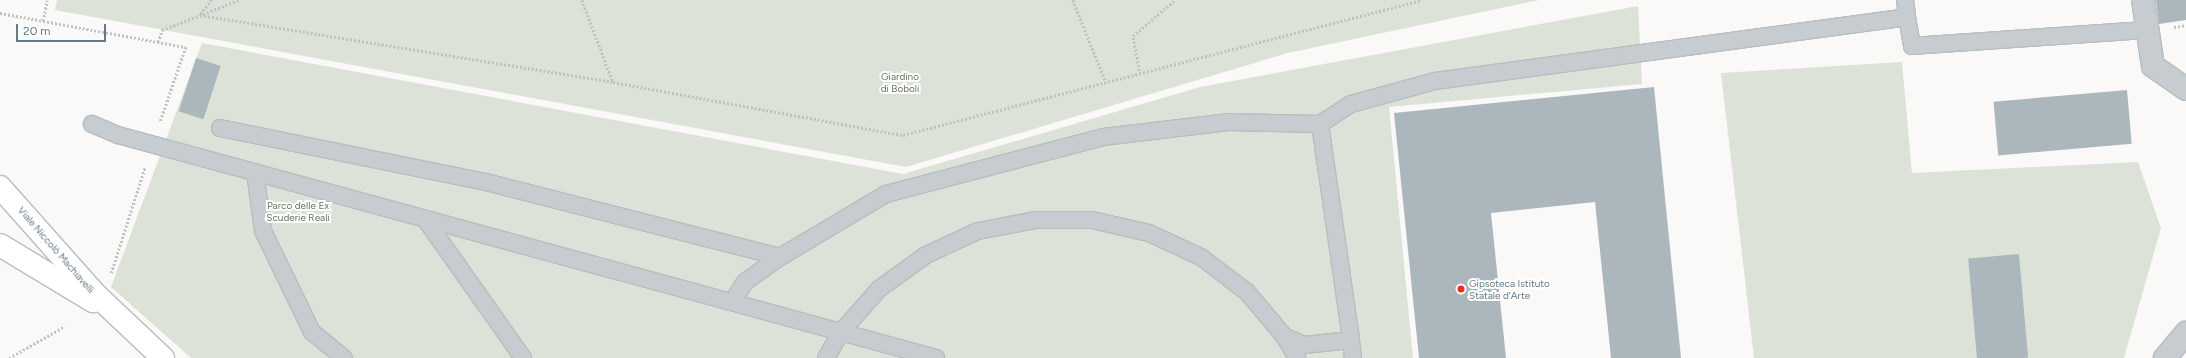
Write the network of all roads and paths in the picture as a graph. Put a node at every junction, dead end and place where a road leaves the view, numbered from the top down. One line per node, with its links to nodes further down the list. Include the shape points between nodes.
1 (47, 0): 14 (path)
2 (212, 0): 12 (path)
3 (239, 0): 12 (path)
4 (582, 0): 19 (path)
5 (1073, 0): 18 (path)
6 (1175, 0): 17 (path, via 1132,36)
7 (1422, 0): 10 (path)
8 (1905, 0): 13 (lane)
9 (2143, 0): 15 (street)
10 (1412, 1): 17 (path)
11 (0, 13): 14 (path)
12 (200, 15): 16 (path, via 162,30); 19 (path)
13 (1908, 17): 15 (lane, via 1912,46); 22 (lane, via 1435,81 1351,104)
14 (43, 21): 16 (path)
15 (2148, 30): 20 (street, via 2153,66)
16 (158, 42): 24 (path, via 186,47)
17 (1140, 71): 18 (path)
18 (1104, 80): 19 (path, via 903,135)
19 (613, 82)
20 (2186, 89)
21 (92, 124): 24 (lane)
22 (1320, 124): 29 (lane, via 1228,122 1103,137 886,194); 37 (lane)
23 (220, 128): 29 (lane, via 486,182)
24 (152, 144): 25 (lane); 30 (path)
25 (255, 172): 27 (lane); 40 (lane, via 263,231 312,332)
26 (0, 187): 32 (main road, Viale Niccolò Machiavelli)
27 (425, 218): 31 (lane); 41 (lane)
28 (0, 245): 32 (main road, Viale Niccolò Machiavelli)
29 (780, 257): 31 (lane, via 745,282)
30 (111, 275)
31 (732, 302): 34 (lane)
32 (112, 312): 39 (main road, Viale Niccolò Machiavelli)
33 (65, 326): 38 (path)
34 (841, 332): 36 (lane, via 879,289 926,255 978,231 1035,220 1092,220 1149,233 1201,257 1246,292); 42 (lane); 43 (lane)
35 (2186, 333): 46 (street)
36 (1284, 336): 37 (lane, via 1304,345); 44 (lane)
37 (1351, 340): 45 (lane)
38 (9, 358)
39 (162, 358)
40 (344, 358)
41 (523, 358)
42 (826, 358)
43 (936, 358)
44 (1297, 358)
45 (1353, 358)
46 (2164, 358)

